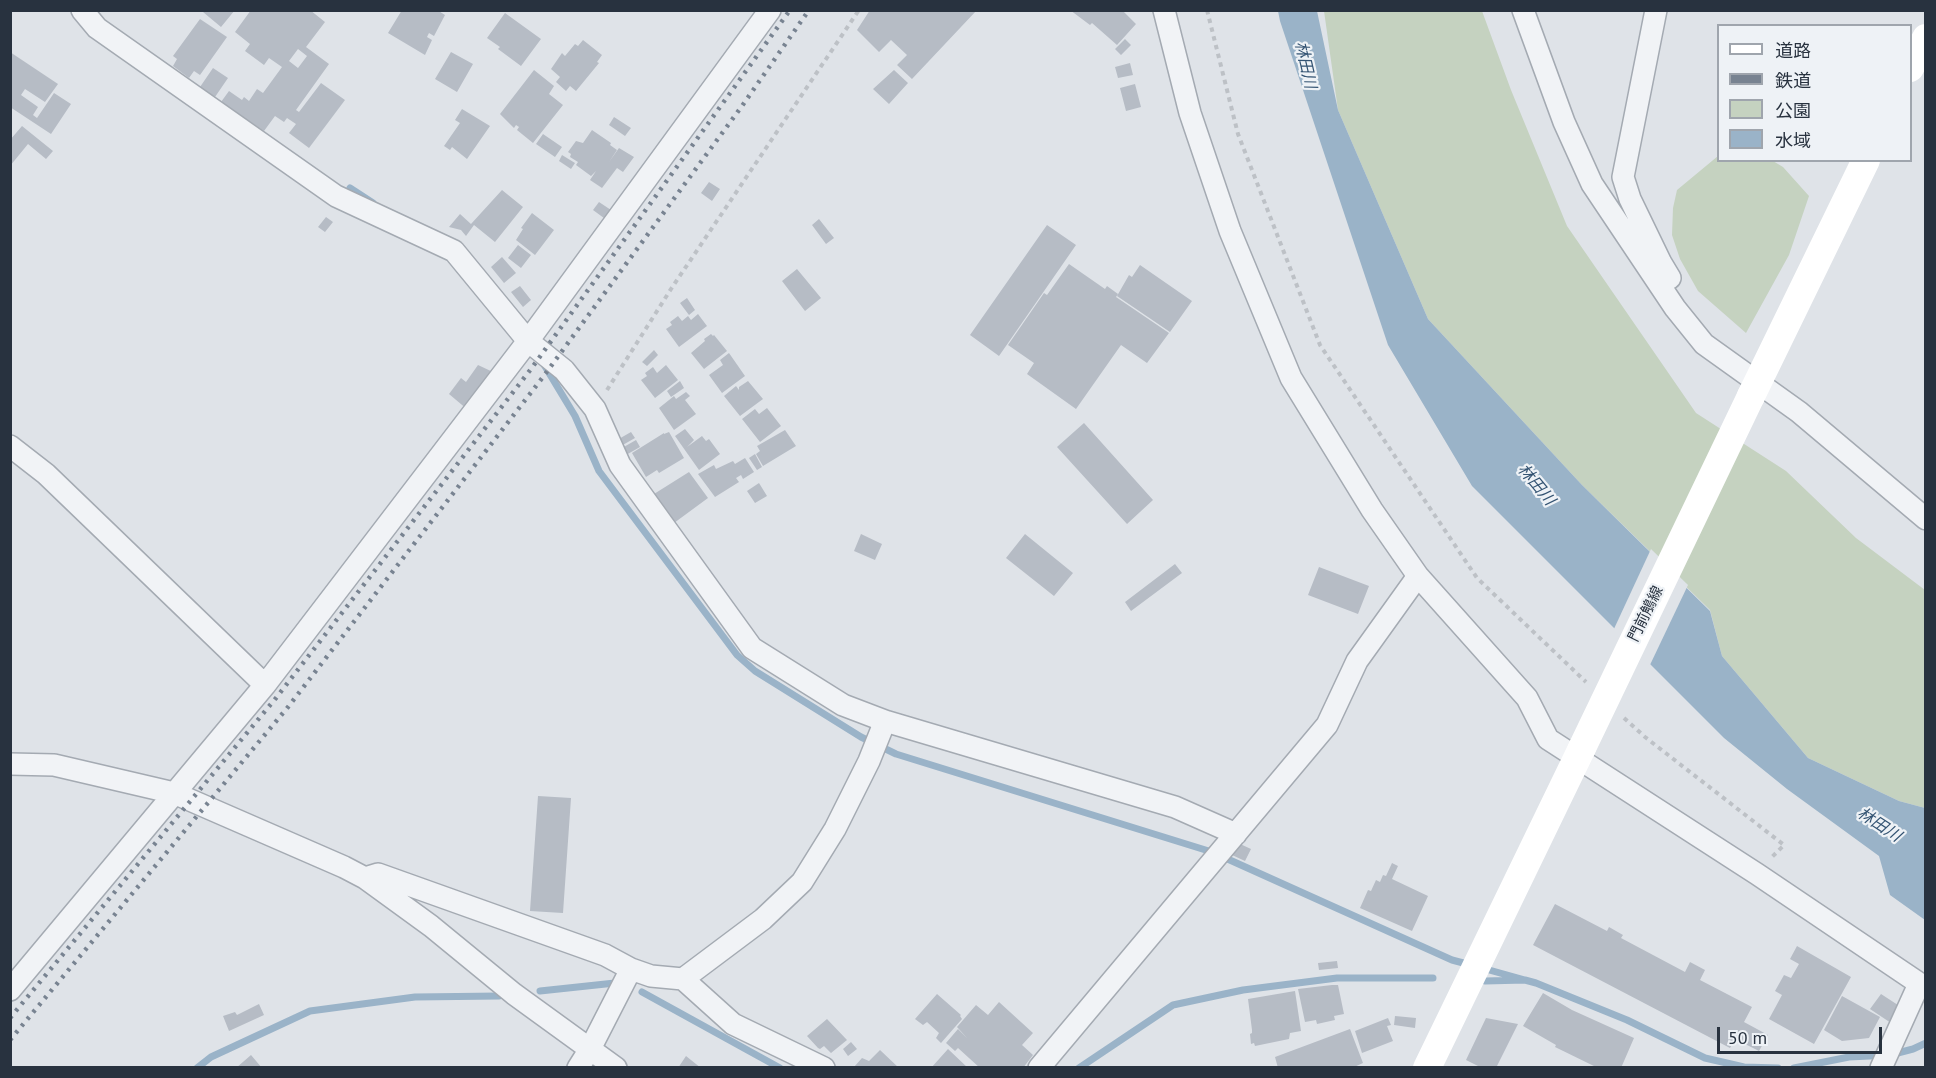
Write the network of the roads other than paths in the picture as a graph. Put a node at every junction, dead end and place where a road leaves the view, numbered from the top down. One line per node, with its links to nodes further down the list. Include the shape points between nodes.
1 (82, 10): 10 (street, via 97,28 336,196 454,251)
2 (770, 10): 10 (street)
3 (1164, 10): 14 (street, via 1190,113 1230,231 1291,378 1372,510)
4 (1523, 10): 9 (street, via 1564,122 1592,184)
5 (1656, 10): 9 (street, via 1623,177 1671,280)
6 (1926, 38): 7 (main road)
7 (1912, 66)
8 (1865, 162): 11 (main road, 門前鵤線)
9 (1675, 308): 11 (street, via 1704,344)
10 (528, 341): 15 (street); 16 (street, via 564,370 595,409 620,465 752,648 843,705)
11 (1754, 390): 13 (street, via 1799,412); 17 (main road, 門前鵤線, bridge)
12 (10, 447): 15 (street, via 46,474)
13 (1926, 519)
14 (1418, 576): 17 (street, via 1527,698 1548,739); 20 (street, via 1357,661 1327,725)
15 (265, 685): 19 (street)
16 (885, 721): 20 (street, via 1175,807); 23 (street, via 835,830 802,882 763,919)
17 (1580, 753): 24 (street); 31 (main road, 門前鵤線)
18 (10, 764): 19 (street, via 54,765)
19 (174, 793): 21 (street); 25 (street)
20 (1236, 834): 30 (street)
21 (365, 878): 22 (street, via 378,874 605,955); 26 (street)
22 (631, 969): 23 (street, via 651,976); 26 (street)
23 (683, 979): 29 (street, via 733,1024)
24 (1922, 986): 32 (street)
25 (10, 990)
26 (590, 1049): 27 (street); 28 (street)
27 (578, 1068)
28 (616, 1068)
29 (824, 1068)
30 (1039, 1068)
31 (1427, 1068)
32 (1881, 1068)

